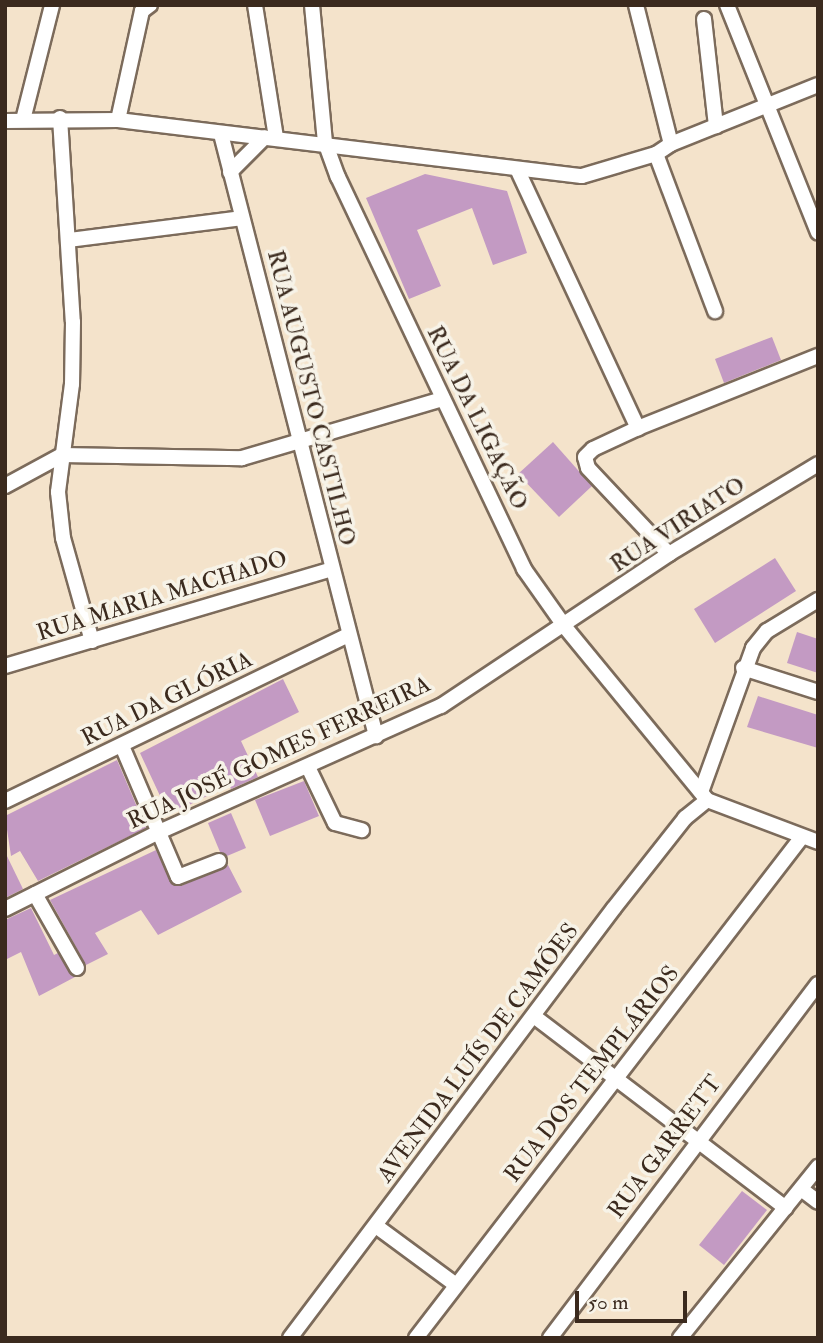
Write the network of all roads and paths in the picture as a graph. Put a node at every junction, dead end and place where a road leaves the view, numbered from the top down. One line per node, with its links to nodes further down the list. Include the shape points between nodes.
1 (52, 5): 11 (street)
2 (150, 5): 12 (street, via 142,11)
3 (255, 5): 16 (street)
4 (312, 5): 17 (street, RUA DA LIGAÇÃO)
5 (636, 5): 18 (street)
6 (727, 5): 9 (street)
7 (704, 19): 14 (street)
8 (818, 85): 9 (street)
9 (765, 106): 14 (street); 23 (street)
10 (60, 118): 11 (street); 12 (street); 24 (street)
11 (23, 120): 13 (street)
12 (118, 120): 15 (street)
13 (5, 121)
14 (716, 125): 18 (street)
15 (221, 134): 16 (street); 21 (street, RUA AUGUSTO CASTILHO)
16 (271, 138): 17 (street); 21 (street)
17 (325, 142): 20 (street); 27 (street, RUA DA LIGAÇÃO)
18 (671, 144): 19 (street)
19 (656, 154): 20 (street, via 582,176); 25 (street)
20 (518, 171): 28 (street)
21 (230, 172): 22 (street, RUA AUGUSTO CASTILHO)
22 (242, 218): 24 (street); 29 (street, RUA AUGUSTO CASTILHO)
23 (818, 232)
24 (69, 240): 30 (street, via 72,384)
25 (715, 311)
26 (818, 356): 28 (street)
27 (442, 399): 29 (street); 36 (street, RUA DA LIGAÇÃO, via 524,569)
28 (638, 428): 33 (street, via 585,457 588,468)
29 (299, 441): 30 (street, via 242,458); 34 (street, RUA AUGUSTO CASTILHO)
30 (62, 455): 32 (street); 38 (street, via 58,492 63,538)
31 (818, 464): 33 (street, RUA VIRIATO)
32 (5, 486)
33 (669, 555): 36 (street, RUA VIRIATO)
34 (331, 569): 37 (street, RUA AUGUSTO CASTILHO); 38 (street, RUA MARIA MACHADO)
35 (818, 600): 40 (street, via 767,631)
36 (565, 627): 42 (street, RUA JOSÉ GOMES FERREIRA, via 441,706); 45 (street, RUA DA LIGAÇÃO)
37 (348, 635): 42 (street, RUA AUGUSTO CASTILHO); 43 (street, RUA DA GLÓRIA)
38 (92, 641): 39 (street, RUA MARIA MACHADO)
39 (5, 666)
40 (743, 668): 41 (street); 45 (street)
41 (818, 692)
42 (376, 736): 44 (street, RUA JOSÉ GOMES FERREIRA)
43 (122, 746): 46 (street, RUA DA GLÓRIA); 48 (street)
44 (308, 766): 47 (street, via 335,823); 48 (street, RUA JOSÉ GOMES FERREIRA)
45 (704, 796): 49 (street); 56 (street, AVENIDA LUÍS DE CAMÕES)
46 (5, 801)
47 (362, 830)
48 (159, 832): 51 (street, via 178,877); 52 (street, RUA JOSÉ GOMES FERREIRA)
49 (802, 837): 50 (street); 57 (street, RUA DOS TEMPLÁRIOS)
50 (818, 842)
51 (219, 861)
52 (35, 894): 53 (street, RUA JOSÉ GOMES FERREIRA); 54 (street)
53 (5, 909)
54 (77, 968)
55 (818, 984): 58 (street, RUA GARRETT)
56 (535, 1017): 57 (street); 63 (street, AVENIDA LUÍS DE CAMÕES)
57 (618, 1080): 58 (street); 64 (street, RUA DOS TEMPLÁRIOS)
58 (698, 1141): 62 (street); 67 (street, RUA GARRETT)
59 (818, 1167): 60 (street)
60 (801, 1189): 61 (street); 62 (street)
61 (818, 1202)
62 (786, 1208): 68 (street)
63 (376, 1226): 64 (street); 65 (street, AVENIDA LUÍS DE CAMÕES)
64 (456, 1285): 66 (street, RUA DOS TEMPLÁRIOS)
65 (290, 1338)
66 (416, 1338)
67 (550, 1338)
68 (680, 1338)

